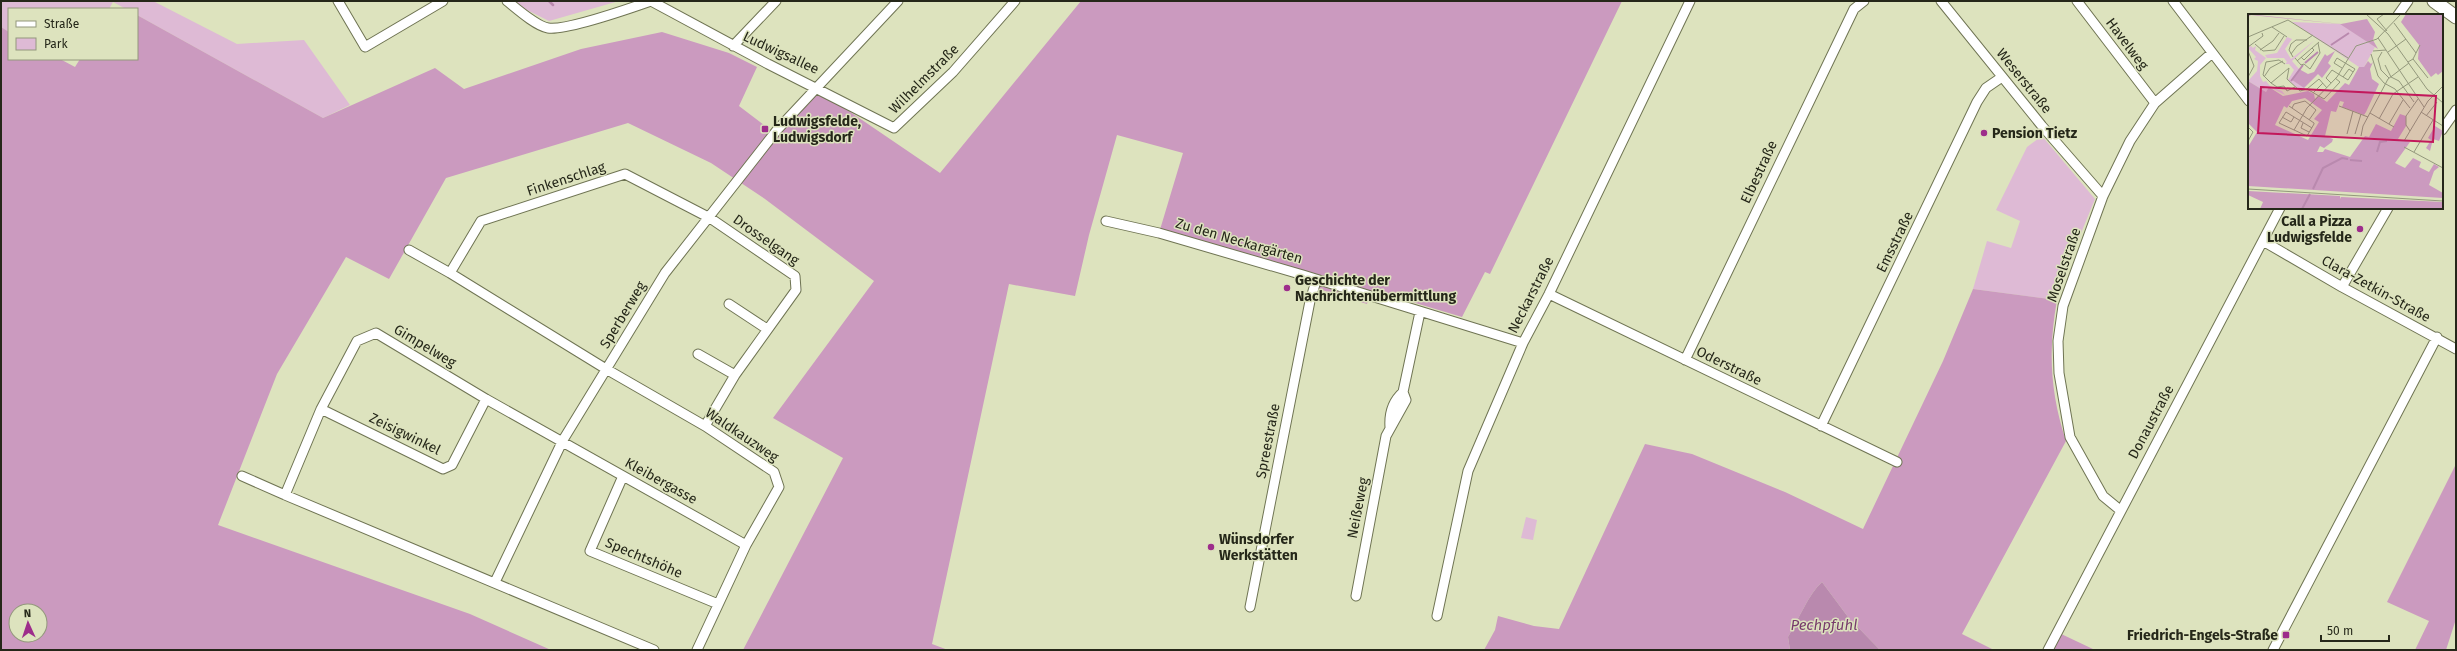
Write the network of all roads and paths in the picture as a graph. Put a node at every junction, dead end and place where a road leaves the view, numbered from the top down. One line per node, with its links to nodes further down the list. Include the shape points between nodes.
1 (338, 1): 2 (street, via 365,47)
2 (443, 1)
3 (507, 1): 4 (street, via 524,15 547,28 568,27)
4 (651, 1): 17 (street, Ludwigsallee)
5 (776, 1): 17 (street)
6 (898, 1): 20 (street, Ludwigsallee)
7 (1015, 1): 20 (street, Wilhelmstraße, via 953,72 894,128)
8 (1690, 1): 35 (street, Neckarstraße)
9 (1864, 1): 43 (street, Elbestraße, via 1854,9)
10 (1940, 1): 19 (street, Weserstraße)
11 (2077, 1): 22 (street, Havelweg)
12 (2173, 1): 18 (street)
13 (2408, 1): 15 (street)
14 (2434, 1): 16 (main road)
15 (2399, 14)
16 (2456, 17)
17 (733, 46): 20 (street, Ludwigsallee)
18 (2212, 53): 21 (street); 22 (street, Moselstraße)
19 (2002, 77): 25 (street, Weserstraße); 49 (street, Emsstraße, via 1986,88 1977,102)
20 (815, 88): 28 (street, Sperberweg, via 777,130)
21 (2248, 100)
22 (2155, 103): 25 (street, Moselstraße, via 2130,141)
23 (2456, 110): 24 (street)
24 (2443, 129)
25 (2103, 196): 55 (street, Moselstraße, via 2063,306 2058,341 2059,373 2070,437 2103,496)
26 (2279, 209): 30 (street, Donaustraße)
27 (2387, 209): 34 (street)
28 (710, 218): 32 (street, Finkenschlag, via 625,174 481,221); 38 (street, Drosselgang, via 795,276 796,290); 44 (street, Sperberweg, via 665,273)
29 (1106, 221): 33 (street, Zu den Neckargärten, via 1160,233)
30 (2262, 241): 34 (street, Clara-Zetkin-Straße); 55 (street, Donaustraße)
31 (409, 250): 32 (street)
32 (450, 273): 44 (street)
33 (1316, 280): 37 (street, Zu den Neckargärten); 60 (street, Spreestraße)
34 (2342, 287): 39 (street, Clara-Zetkin-Straße)
35 (1549, 294): 40 (street, Neckarstraße); 43 (street, Oderstraße)
36 (729, 304): 38 (street)
37 (1420, 312): 40 (street, Zu den Neckargärten); 58 (street, Neißeweg, via 1403,392 1406,400 1390,427)
38 (766, 329): 45 (street, Drosselgang)
39 (2437, 337): 41 (street, Clara-Zetkin-Straße); 65 (street)
40 (1523, 343): 61 (street, Neckarstraße, via 1468,471)
41 (2456, 349)
42 (698, 354): 45 (street)
43 (1685, 360): 49 (street, Oderstraße)
44 (606, 369): 48 (street, Waldkauzweg); 50 (street, Sperberweg)
45 (735, 375): 48 (street, Drosselgang)
46 (486, 399): 47 (street, Zeisigwinkel, via 452,465 443,469); 47 (street, Gimpelweg, via 376,333 357,341); 50 (street, Gimpelweg)
47 (321, 408): 54 (street, Gimpelweg)
48 (705, 426): 56 (street, Waldkauzweg, via 774,472 779,487)
49 (1821, 426): 51 (street, Oderstraße)
50 (563, 440): 53 (street, Kleibergasse); 57 (street, Sperberweg)
51 (1897, 462)
52 (242, 476): 54 (street)
53 (623, 476): 56 (street, Kleibergasse); 59 (street, Spechtshöhe, via 590,551)
54 (285, 495): 57 (street)
55 (2120, 510): 64 (street, Donaustraße)
56 (746, 545): 59 (street, Waldkauzweg)
57 (495, 582): 62 (street)
58 (1356, 596)
59 (718, 604): 63 (street, Waldkauzweg)
60 (1250, 607)
61 (1437, 616)
62 (654, 650)
63 (696, 650)
64 (2048, 650)
65 (2273, 650)

